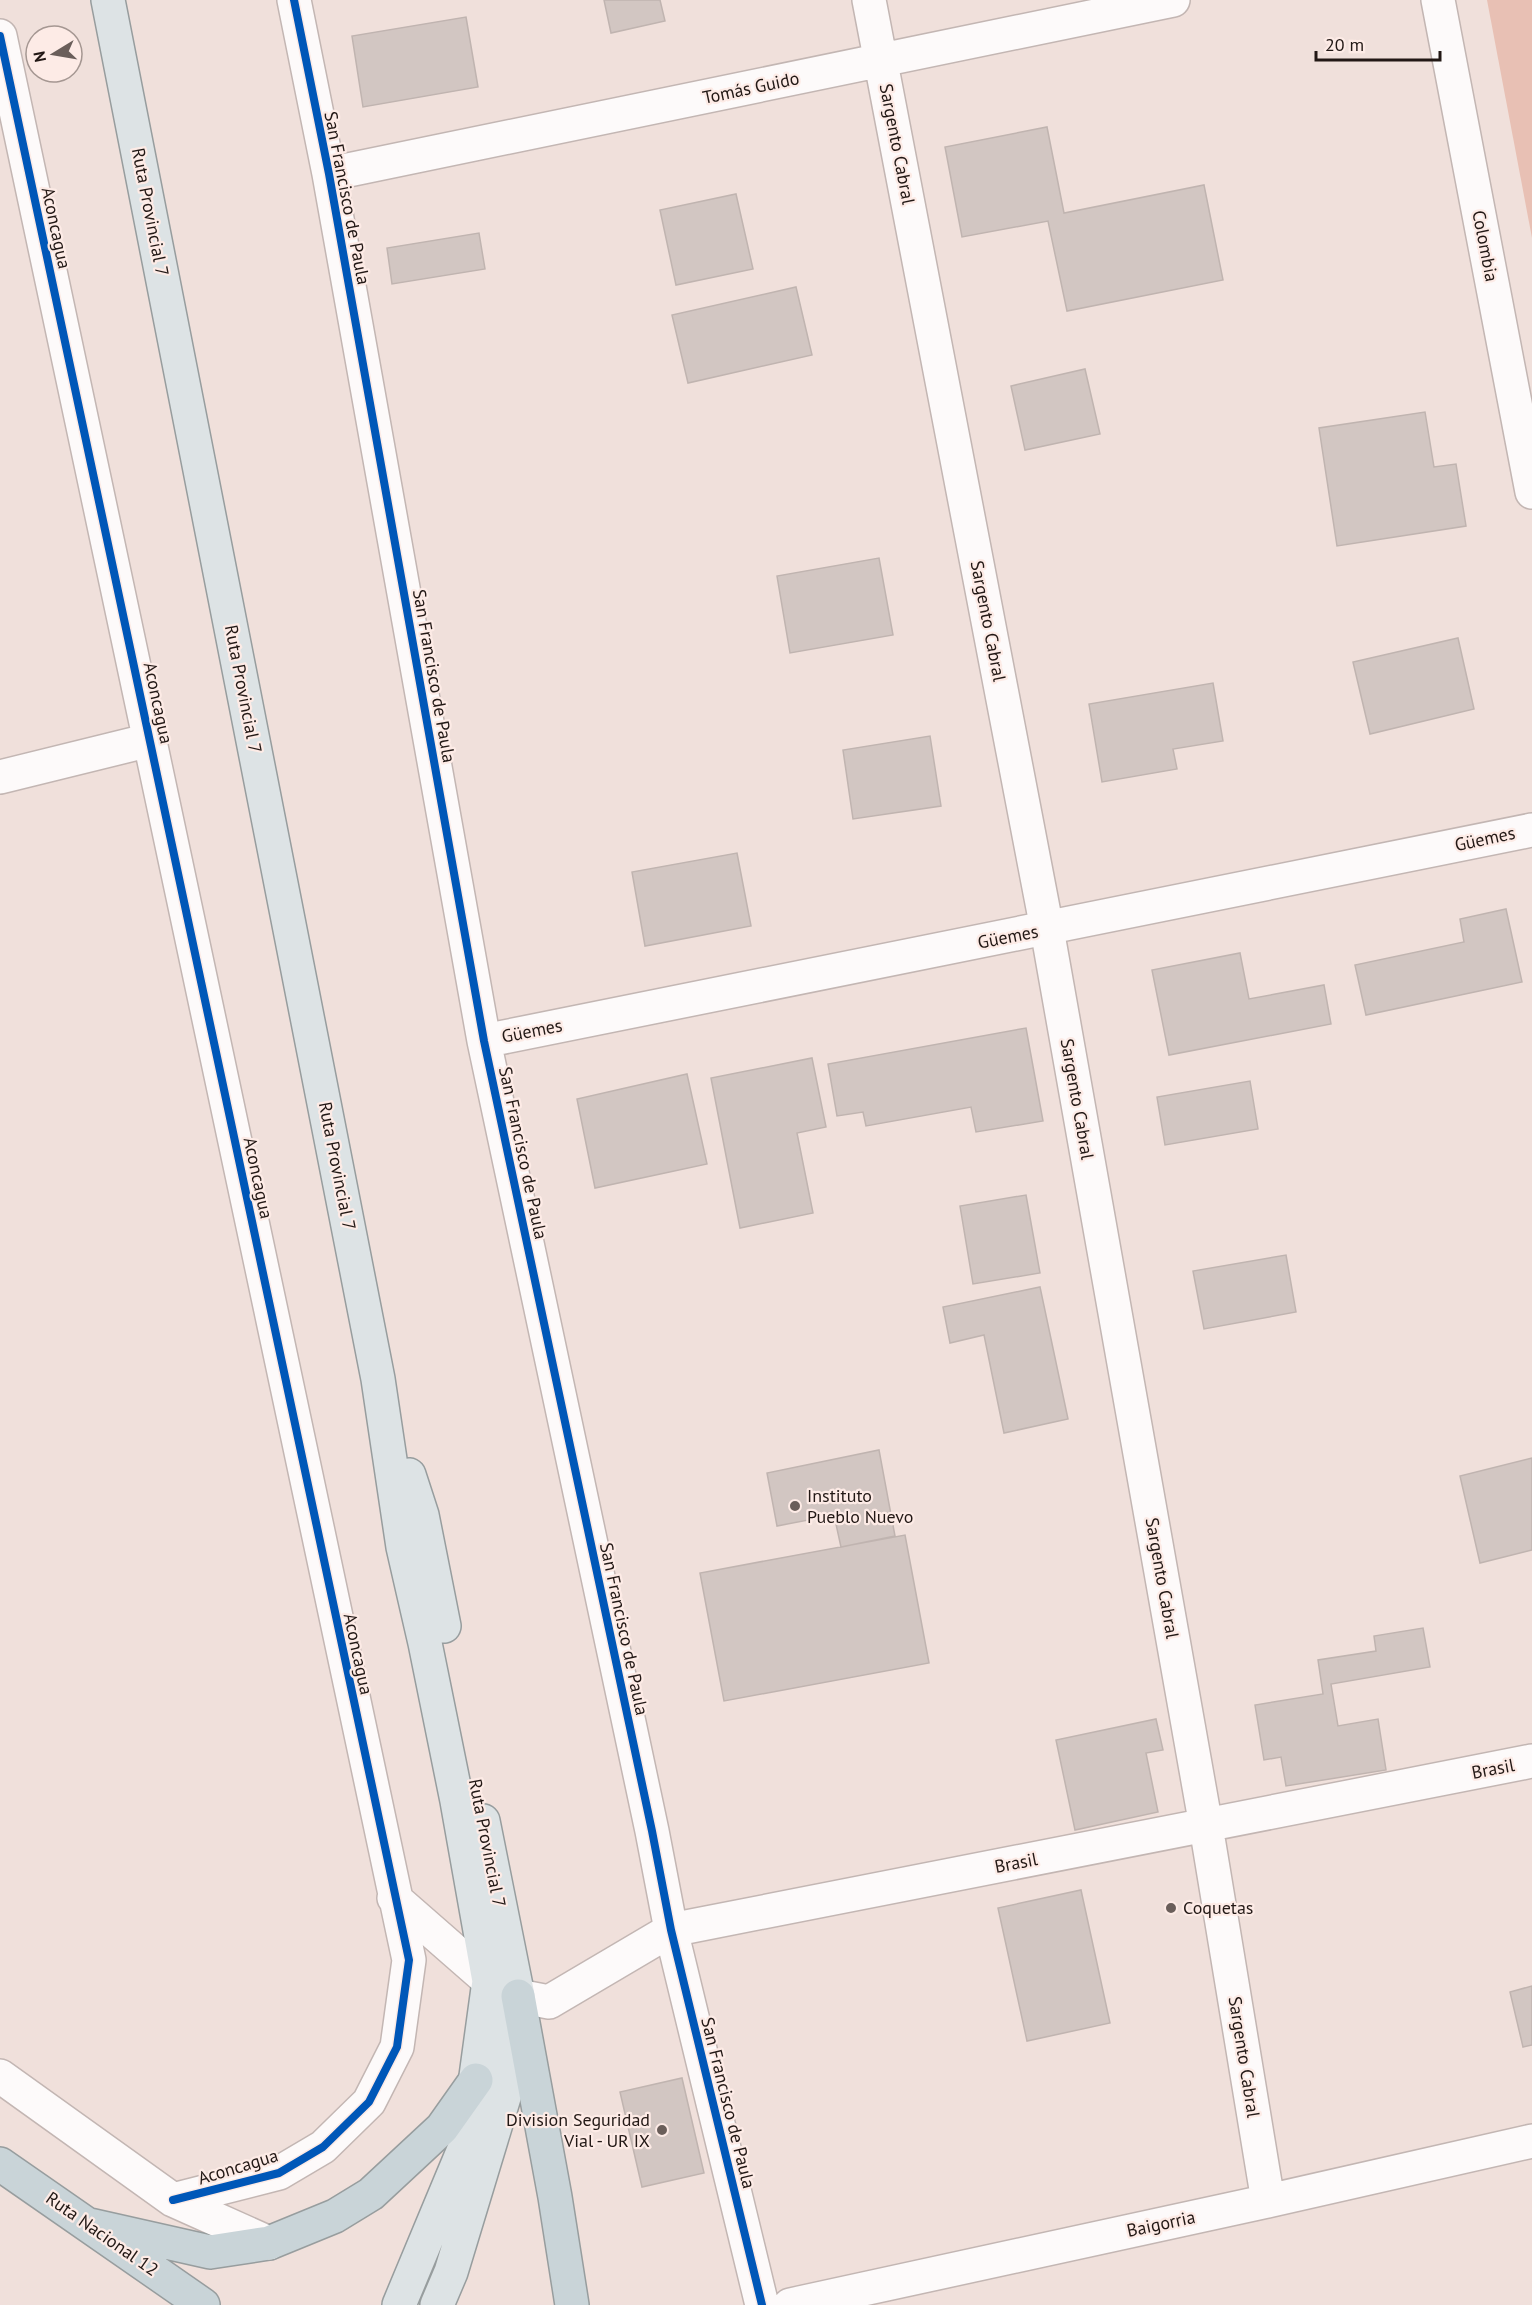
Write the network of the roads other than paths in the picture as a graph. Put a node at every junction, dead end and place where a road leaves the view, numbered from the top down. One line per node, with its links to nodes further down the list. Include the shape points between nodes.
1 (108, 0): 15 (main road, Ruta Provincial 7)
2 (294, 0): 8 (street, San Francisco de Paula)
3 (869, 0): 7 (street, Sargento Cabral)
4 (1173, 0): 7 (street, Tomás Guido)
5 (1438, 0): 9 (street, Colombia)
6 (0, 36): 10 (street, Aconcagua)
7 (881, 61): 8 (street, Tomás Guido); 13 (street, Sargento Cabral)
8 (328, 174): 14 (street, San Francisco de Paula)
9 (1532, 492)
10 (150, 740): 11 (street); 18 (street, Aconcagua)
11 (0, 777)
12 (1532, 830): 13 (street, Güemes)
13 (1047, 929): 14 (street, Güemes); 17 (street, Sargento Cabral)
14 (484, 1041): 19 (street, San Francisco de Paula)
15 (378, 1379): 20 (main road, Ruta Provincial 7, via 403,1547 457,1801); 21 (main road, Ruta Provincial 7, via 422,1515)
16 (1532, 1761): 17 (street, Brasil)
17 (1206, 1826): 19 (street, Brasil); 28 (street, Sargento Cabral)
18 (394, 1898): 20 (street, Brasil); 27 (street, Aconcagua, via 408,1960 397,2047 369,2102 323,2147 279,2173)
19 (670, 1930): 21 (street, Brasil, via 549,2002); 36 (street, San Francisco de Paula)
20 (489, 1981): 21 (street, Brasil); 23 (main road, Ruta Provincial 7)
21 (518, 1996): 34 (main road, Ruta Provincial 7, via 505,2094 451,2272); 35 (highway)
22 (0, 2076): 27 (street)
23 (476, 2079): 30 (highway, via 442,2128 371,2194 335,2216); 33 (main road, Ruta Provincial 7, via 467,2142)
24 (1532, 2140): 28 (street, Baigorria)
25 (0, 2164): 29 (highway, Ruta Nacional 12)
26 (0, 2188): 31 (highway, Ruta Nacional 12)
27 (173, 2200): 30 (street)
28 (1268, 2201): 37 (street, Baigorria)
29 (90, 2225): 30 (highway, via 210,2252); 32 (highway, Ruta Nacional 12)
30 (269, 2243)
31 (165, 2305)
32 (203, 2305)
33 (399, 2305)
34 (437, 2305)
35 (572, 2305)
36 (762, 2305)
37 (790, 2305)

